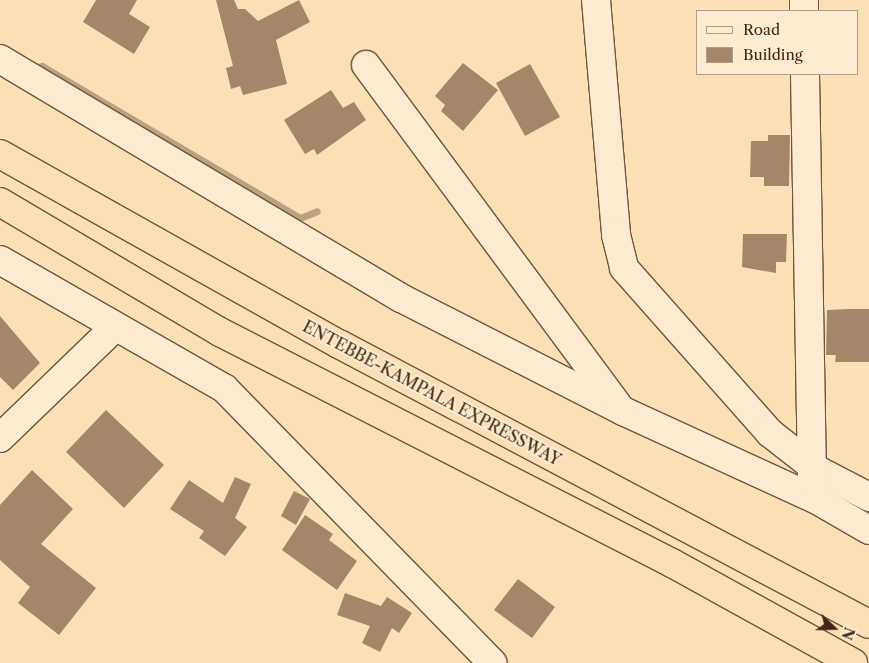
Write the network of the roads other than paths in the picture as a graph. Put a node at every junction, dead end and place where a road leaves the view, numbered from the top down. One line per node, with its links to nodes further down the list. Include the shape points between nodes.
1 (596, 0): 11 (street, via 616,235 624,268 770,433)
2 (0, 59): 9 (street, via 401,298)
3 (366, 65): 9 (street)
4 (805, 75): 11 (street)
5 (0, 154): 15 (highway, ENTEBBE-KAMPALA EXPRESSWAY, via 339,344)
6 (0, 202): 17 (highway, via 220,332 672,563)
7 (0, 260): 8 (street)
8 (114, 327): 10 (street); 16 (street, via 191,367 245,406)
9 (623, 411): 13 (street)
10 (0, 438)
11 (810, 464): 12 (street); 13 (street)
12 (869, 497)
13 (817, 500): 14 (street)
14 (869, 530)
15 (869, 624)
16 (492, 663)
17 (853, 663)

